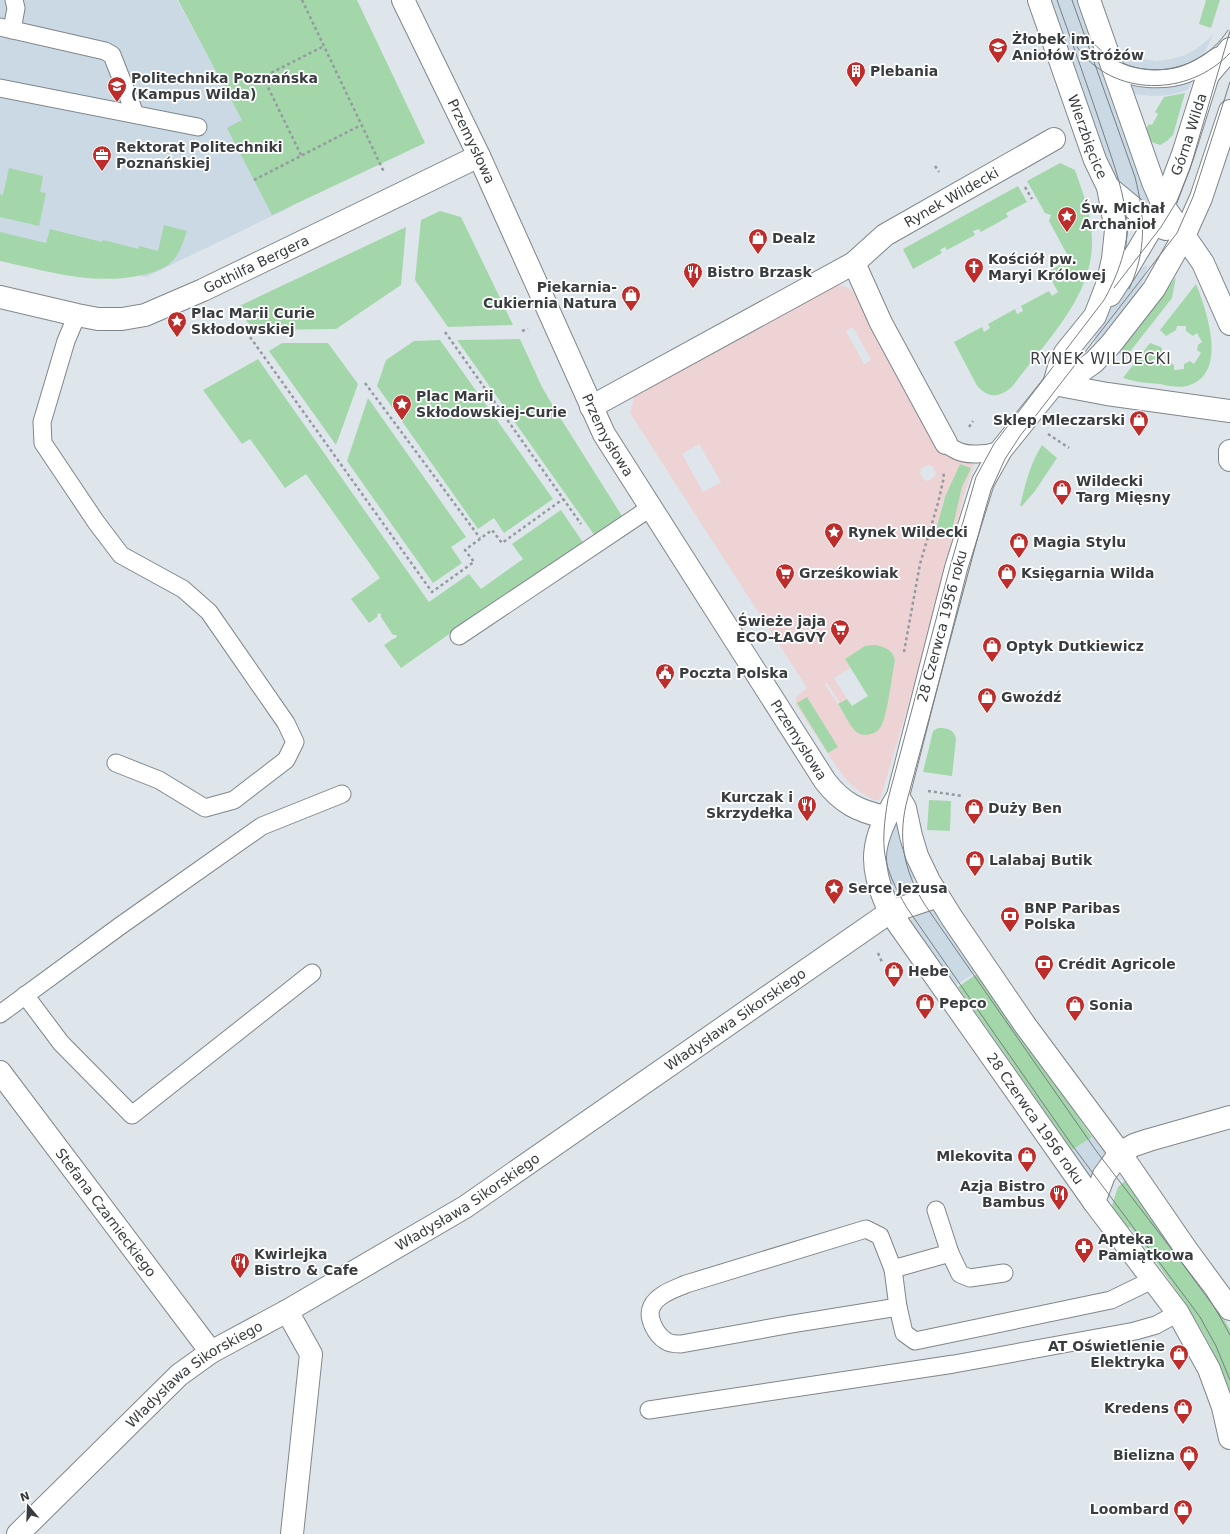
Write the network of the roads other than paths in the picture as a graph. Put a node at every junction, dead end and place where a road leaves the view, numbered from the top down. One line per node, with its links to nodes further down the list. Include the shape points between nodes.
1 (14, 0): 5 (lane, via 16,8)
2 (403, 0): 14 (street, Przemysłowa)
3 (1039, 0): 16 (street, Wierzbięcice, via 1095,160)
4 (1089, 0): 7 (street)
5 (6, 28): 10 (lane, via 106,51 112,55)
6 (1230, 48): 7 (lane, via 1192,71 1170,78 1129,75); 13 (street, Górna Wilda, via 1208,75)
7 (1113, 68): 15 (street)
8 (0, 88): 10 (lane)
9 (1230, 111): 18 (street, via 1202,198)
10 (135, 114): 11 (lane)
11 (198, 127)
12 (1054, 139): 19 (street, Rynek Wildecki, via 885,235)
13 (1184, 154): 15 (street, via 1165,169 1151,167); 17 (street, Górna Wilda)
14 (479, 156): 21 (street, Gothilfa Bergera, via 153,312 122,320); 25 (street, Przemysłowa)
15 (1145, 159): 17 (street, via 1153,182)
16 (1108, 187): 17 (street, Wierzbięcice); 22 (street, 28 Czerwca 1956 roku, via 1116,230 1113,260 1107,286)
17 (1158, 214): 18 (street, Wierzbięcice); 22 (street, 28 Czerwca 1956 roku, via 1127,269)
18 (1184, 236): 23 (street, via 1203,263); 24 (street, 28 Czerwca 1956 roku, via 1154,289 1111,344 1080,372)
19 (854, 263): 25 (street, Rynek Wildecki); 27 (street, via 881,323)
20 (0, 297): 21 (street, Gothilfa Bergera)
21 (77, 316): 33 (lane, via 66,341 42,422 43,443 96,522 122,555 183,589 208,612 286,723 295,742 286,760 234,800 205,808 159,780)
22 (1095, 316): 24 (street, 28 Czerwca 1956 roku, via 1066,353)
23 (1230, 324)
24 (1054, 384): 26 (street); 28 (street, 28 Czerwca 1956 roku)
25 (591, 407): 31 (street, Przemysłowa, via 604,434)
26 (1230, 411)
27 (946, 443): 28 (lane, via 954,450 962,452 982,454)
28 (1001, 450): 35 (street, 28 Czerwca 1956 roku, via 983,482 961,550)
29 (1230, 451): 30 (street)
30 (1230, 460)
31 (650, 508): 32 (lane); 36 (street, Przemysłowa, via 825,781 850,805 865,813)
32 (459, 636)
33 (116, 763)
34 (342, 794): 40 (lane, via 262,826)
35 (898, 796): 36 (street, 28 Czerwca 1956 roku); 37 (street, via 905,808 917,856)
36 (885, 817): 38 (street, 28 Czerwca 1956 roku, via 876,842 875,862)
37 (938, 896): 38 (street, Władysława Sikorskiego); 44 (street, via 1025,1025)
38 (890, 912): 45 (street, 28 Czerwca 1956 roku); 53 (street, Władysława Sikorskiego, via 465,1207)
39 (312, 973): 40 (lane, via 132,1115 61,1042)
40 (25, 995): 41 (lane)
41 (0, 1014)
42 (0, 1072): 55 (street, Stefana Czarnieckiego)
43 (1230, 1116): 44 (street, via 1145,1141)
44 (1120, 1153): 45 (street, via 1104,1175); 52 (street)
45 (1094, 1202): 50 (street, 28 Czerwca 1956 roku)
46 (936, 1210): 47 (lane)
47 (950, 1253): 48 (lane); 49 (lane, via 960,1274 970,1278)
48 (893, 1270): 51 (lane); 51 (lane, via 880,1236 866,1229 686,1284 662,1295 652,1306 651,1320 658,1334 667,1342 681,1344)
49 (1004, 1273)
50 (1152, 1278): 51 (lane, via 1111,1300 915,1341 904,1333); 54 (street, 28 Czerwca 1956 roku)
51 (898, 1307)
52 (1230, 1309)
53 (286, 1311): 55 (street, Władysława Sikorskiego); 59 (street, via 311,1354)
54 (1178, 1313): 56 (lane, via 1156,1325 1128,1333 954,1364); 57 (street, 28 Czerwca 1956 roku, via 1209,1369 1223,1407)
55 (211, 1352): 58 (street, Władysława Sikorskiego, via 179,1375)
56 (649, 1410)
57 (1230, 1438)
58 (18, 1534)
59 (292, 1534)

